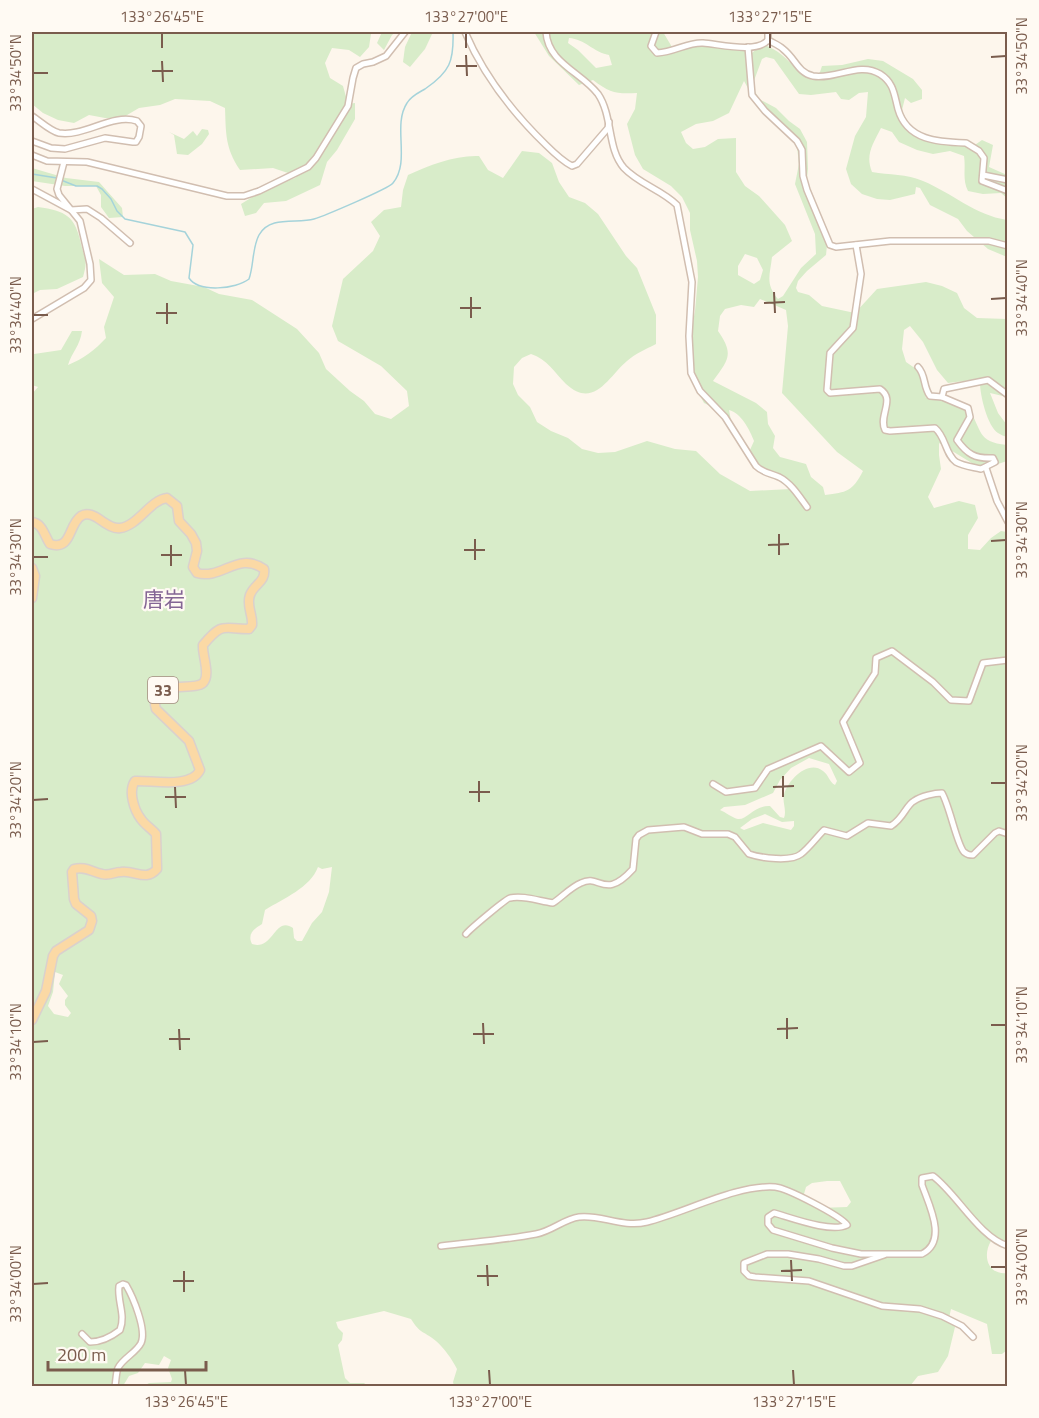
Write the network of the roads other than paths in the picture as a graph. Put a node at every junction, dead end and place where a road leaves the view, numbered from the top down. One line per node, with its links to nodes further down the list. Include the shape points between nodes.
1 (405, 32): 12 (street, via 386,56 357,68 348,106 308,167 260,191 227,196 87,162)
2 (465, 32): 9 (street, via 484,69 516,113 565,163 577,164 608,128)
3 (546, 32): 9 (street, via 557,59 598,94)
4 (656, 32): 7 (street, via 651,46 657,53 694,43)
5 (768, 32): 6 (street)
6 (768, 39): 7 (street, via 763,45); 13 (street, via 813,76 855,69 877,72 894,88 898,111 908,127 928,140 971,145 984,158)
7 (748, 47): 19 (street, via 753,95 797,141 807,189 830,245)
8 (32, 116): 10 (street, via 57,133 127,118 141,126 139,137 133,142 105,138 65,149)
9 (609, 121): 26 (street, via 623,167 677,205 692,282 690,361 700,391 725,417 760,471 781,478)
10 (32, 141)
11 (32, 155): 12 (street)
12 (64, 164): 17 (street, via 57,189)
13 (983, 175): 14 (street); 16 (street, via 983,182)
14 (1008, 180)
15 (32, 189): 17 (street)
16 (1008, 191)
17 (71, 210): 18 (street, via 87,209); 21 (street, via 80,221 91,280)
18 (130, 243)
19 (856, 244): 20 (street, via 989,241); 25 (street, via 861,274 853,328 830,353 827,390 830,393 880,389 888,401 883,418 885,430 935,428 955,461)
20 (1008, 246)
21 (32, 319)
22 (918, 367): 24 (street, via 930,396)
23 (1008, 395): 24 (street, via 988,380 944,389)
24 (942, 397): 25 (street, via 968,408 970,417 957,440 965,451 979,459 993,458 995,462)
25 (986, 468): 28 (street)
26 (807, 507)
27 (32, 522): 35 (main road, 33, via 39,524 47,540 56,546 67,541 82,516 92,515 121,528 167,498 177,506 179,521 196,543 192,567 197,573 208,574 244,562 251,562 265,573 249,597 249,629 222,627 203,645 203,683 168,687 156,698 156,709 193,746 200,770 180,781 140,780 133,784 132,797 141,819 156,834 158,869 147,876 125,872 103,875 74,868 74,899 91,916 91,926 56,951 46,991)
28 (1008, 522)
29 (32, 568): 30 (main road)
30 (32, 598)
31 (1008, 660): 32 (street, via 983,663 969,701 951,700 892,651 876,658 875,673 843,722 860,763 849,772 821,746 768,769 755,788 726,792)
32 (713, 784)
33 (1008, 834): 34 (street, via 994,832 973,855 968,855 958,840 942,793 913,801 891,826 868,823 847,836 824,830 794,858 750,855 738,838 728,834 702,834 684,827 648,830 636,839 633,869 615,884 582,882 553,903 510,898)
34 (466, 934)
35 (32, 1020)
36 (1008, 1245): 38 (street, via 971,1218 933,1176 922,1178 935,1227 932,1246 922,1254)
37 (441, 1246): 38 (street, via 539,1233 577,1217 613,1223 646,1222 740,1192 776,1187 848,1225 836,1227 774,1214 768,1217 773,1230 832,1248)
38 (887, 1254): 40 (street, via 844,1266 803,1256 767,1254 744,1263 744,1271 749,1276 829,1286 882,1306 920,1309 962,1326)
39 (82, 1334): 41 (street, via 90,1342 98,1342 120,1330 122,1311 118,1293 119,1286 126,1285 137,1309 143,1338 118,1369)
40 (973, 1337)
41 (115, 1386)

